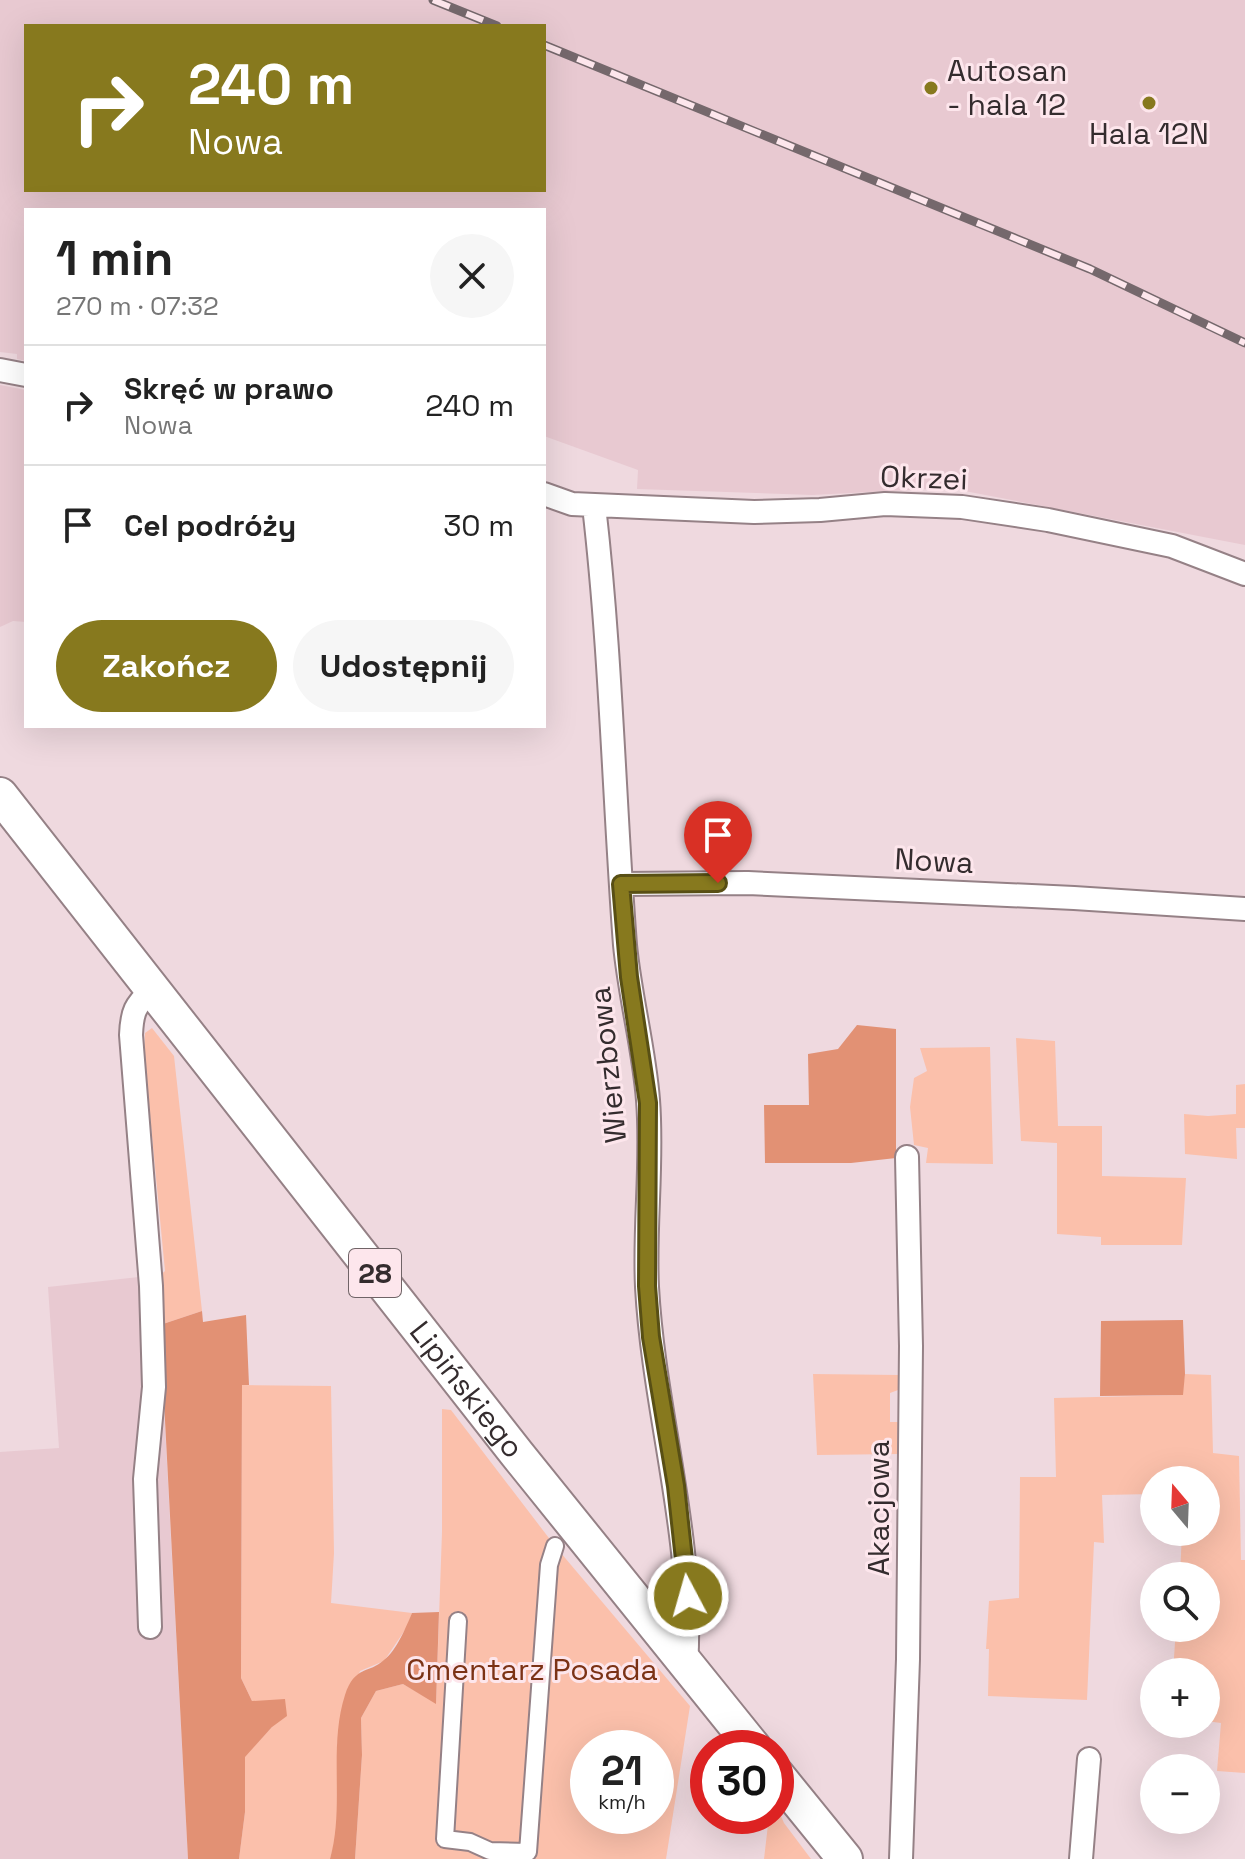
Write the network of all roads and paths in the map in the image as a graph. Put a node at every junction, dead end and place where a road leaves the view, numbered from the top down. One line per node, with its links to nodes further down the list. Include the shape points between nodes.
1 (0, 370): 2 (street)
2 (24, 375)
3 (546, 495): 4 (street, Okrzei)
4 (594, 506): 5 (street, Okrzei, via 754,512 885,504 962,507 1172,546); 7 (street, Wierzbowa)
5 (1245, 574)
6 (0, 795): 9 (main road, Lipińskiego / 28)
7 (621, 884): 8 (street, Nowa, via 748,883); 14 (street, Wierzbowa, via 648,1103 647,1286 684,1552)
8 (1245, 909)
9 (152, 989): 13 (street, via 131,1019 151,1286 154,1387 145,1479); 14 (main road, Lipińskiego / 28)
10 (907, 1157): 19 (street, Akacjowa, via 911,1346)
11 (555, 1546): 12 (street, via 549,1565 528,1852 490,1851 445,1839)
12 (458, 1621)
13 (150, 1627)
14 (686, 1665): 15 (main road, Lipińskiego / 28)
15 (739, 1730)
16 (1089, 1759): 20 (street)
17 (794, 1796): 18 (main road)
18 (845, 1859)
19 (901, 1859)
20 (1081, 1859)

